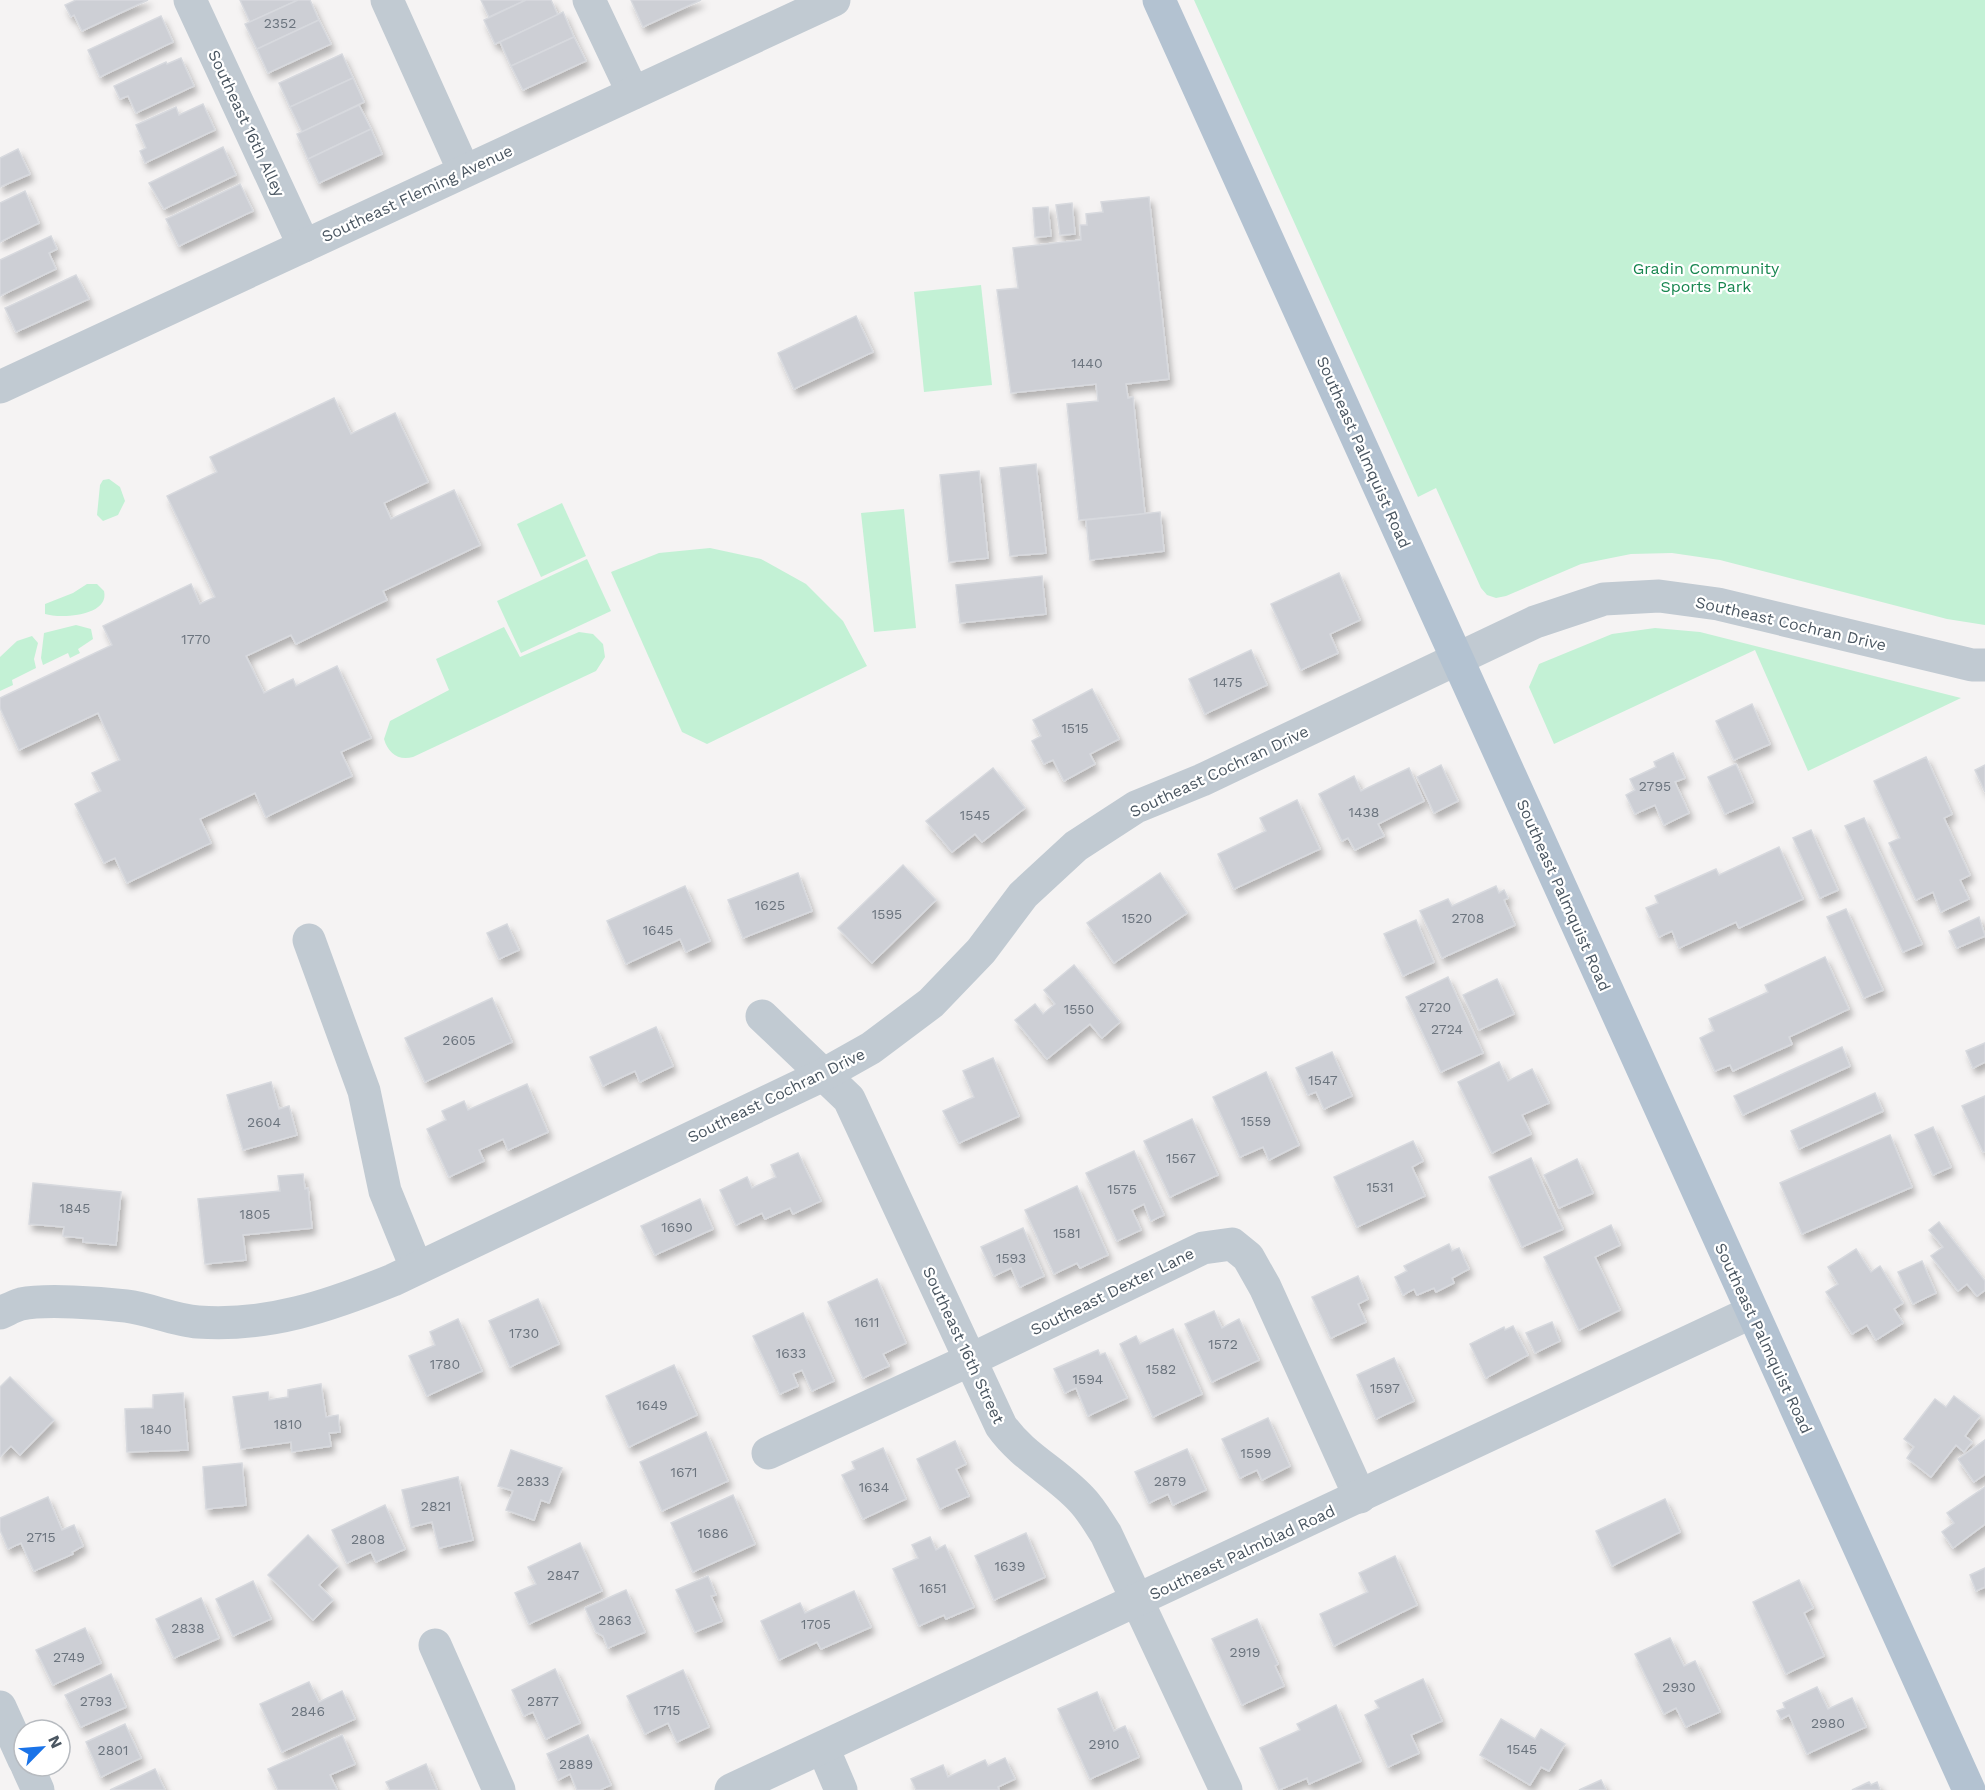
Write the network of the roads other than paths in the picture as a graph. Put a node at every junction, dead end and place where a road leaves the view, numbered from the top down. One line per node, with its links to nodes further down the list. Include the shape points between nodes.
1 (190, 0): 8 (street, Southeast 16th Alley)
2 (387, 0): 7 (street)
3 (589, 0): 6 (street)
4 (834, 0): 6 (street, Southeast Fleming Avenue)
5 (1159, 0): 10 (main road, Southeast Palmquist Road)
6 (633, 93): 7 (street, Southeast Fleming Avenue)
7 (464, 171): 8 (street, Southeast Fleming Avenue)
8 (304, 246): 9 (street, Southeast Fleming Avenue)
9 (1, 383)
10 (1458, 658): 11 (street, Southeast Cochran Drive, via 1535,622 1604,599 1659,596 1718,604); 14 (street, Southeast Cochran Drive, via 1202,780 1136,807 1084,840 1023,895 981,951 931,1004 871,1048); 16 (main road, Southeast Palmquist Road)
11 (1985, 665)
12 (309, 940): 15 (street, via 364,1091 386,1191)
13 (762, 1016): 14 (street, Southeast 16th Street)
14 (823, 1075): 15 (street, Southeast Cochran Drive); 18 (street, Southeast 16th Street, via 849,1099)
15 (416, 1267): 17 (street, Southeast Cochran Drive, via 330,1306 229,1323 195,1322 126,1306 59,1303 20,1304)
16 (1752, 1312): 20 (street, Southeast Palmblad Road); 30 (main road, Southeast Palmquist Road)
17 (0, 1313)
18 (970, 1360): 19 (street, Southeast Dexter Lane); 20 (street, Southeast Dexter Lane, via 1203,1248 1232,1244 1248,1257 1266,1287); 21 (street, Southeast 16th Street, via 1013,1443 1092,1512)
19 (768, 1453)
20 (1360, 1497): 21 (street, Southeast Palmblad Road)
21 (1137, 1601): 25 (street, Southeast Palmblad Road); 29 (street, Southeast 16th Street)
22 (435, 1645): 26 (street)
23 (0, 1707): 24 (street)
24 (12, 1734)
25 (823, 1748): 27 (street, Southeast Palmblad Road); 28 (street)
26 (499, 1790)
27 (731, 1790)
28 (842, 1790)
29 (1226, 1790)
30 (1969, 1790)

